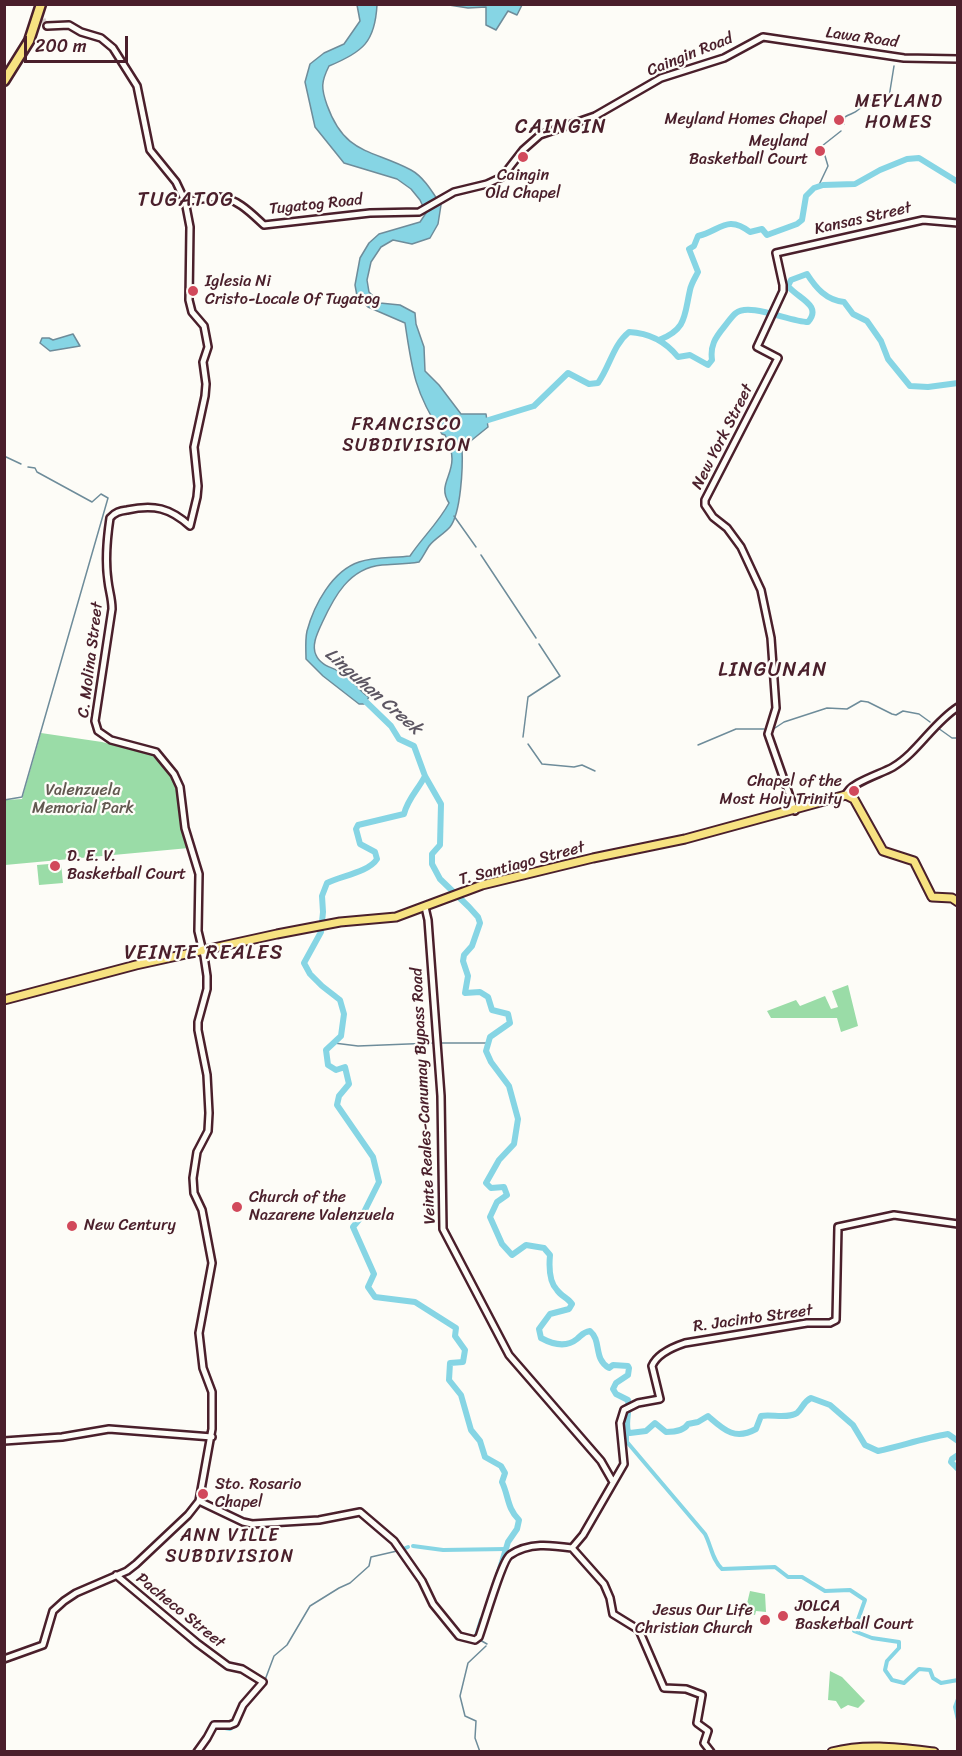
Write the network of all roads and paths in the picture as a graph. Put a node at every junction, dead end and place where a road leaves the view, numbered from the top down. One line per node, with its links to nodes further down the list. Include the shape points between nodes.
1 (41, 4): 2 (highway, via 41,18)
2 (33, 32): 5 (highway); 6 (street, via 69,25 101,38 112,48 137,86 150,150 176,182)
3 (763, 37): 4 (street, Lawa Road, via 904,58); 7 (street, Caingin Road, via 724,58 661,78 595,116 540,135 502,177 464,188)
4 (957, 58)
5 (4, 81)
6 (185, 201): 7 (street, Tugatog Road, via 228,199 264,225); 15 (street, C. Molina Street, via 190,227 189,300 192,312 204,326 208,347 203,362 205,396 194,447 197,497 190,526 163,509 150,506 118,512 110,518 107,567 112,609 95,721 98,731 111,740 156,752 177,780 185,828 199,873 198,931)
7 (422, 211)
8 (957, 223): 9 (street, Kansas Street, via 923,220 776,253 783,285 757,346)
9 (778, 358): 12 (street, New York Street, via 705,505 741,548 761,590 771,638 776,708 768,734)
10 (957, 707): 11 (street, via 895,766 851,788)
11 (846, 795): 12 (main road, T. Santiago Street); 13 (main road, via 854,799 883,850 914,861 932,897)
12 (795, 811): 14 (main road, T. Santiago Street, via 511,878)
13 (957, 902)
14 (425, 907): 15 (main road, T. Santiago Street, via 384,919 327,924); 20 (street, Veinte Reales-Canumay Bypass Road, via 441,1096 443,1229 509,1355 601,1461)
15 (203, 950): 16 (main road, T. Santiago Street); 18 (street, via 207,989 198,1030 207,1075 209,1113 208,1131 194,1164 193,1187 202,1210 212,1263 199,1333 201,1361 212,1392)
16 (4, 1000)
17 (957, 1224): 20 (street, R. Jacinto Street, via 894,1215 838,1227 836,1320 674,1346 653,1363 660,1399 626,1408 621,1418 624,1464)
18 (212, 1437): 19 (street, via 109,1429); 21 (street)
19 (4, 1441)
20 (613, 1482): 22 (street, R. Jacinto Street)
21 (199, 1501): 22 (street, via 252,1524 319,1520 360,1512 394,1541 433,1604 459,1636 475,1640 509,1556 537,1545); 23 (street, via 145,1557)
22 (572, 1548): 26 (street, via 604,1584 613,1614 639,1630 664,1688 686,1689 702,1695 697,1723 708,1731 704,1743)
23 (116, 1575): 24 (street, via 76,1593 54,1609 43,1645); 25 (street, Pacheco Street, via 228,1666 242,1669 263,1682 243,1705 235,1723 214,1725)
24 (4, 1659)
25 (197, 1752)
26 (711, 1752)
27 (832, 1752): 28 (main road, via 861,1746)
28 (934, 1752)

